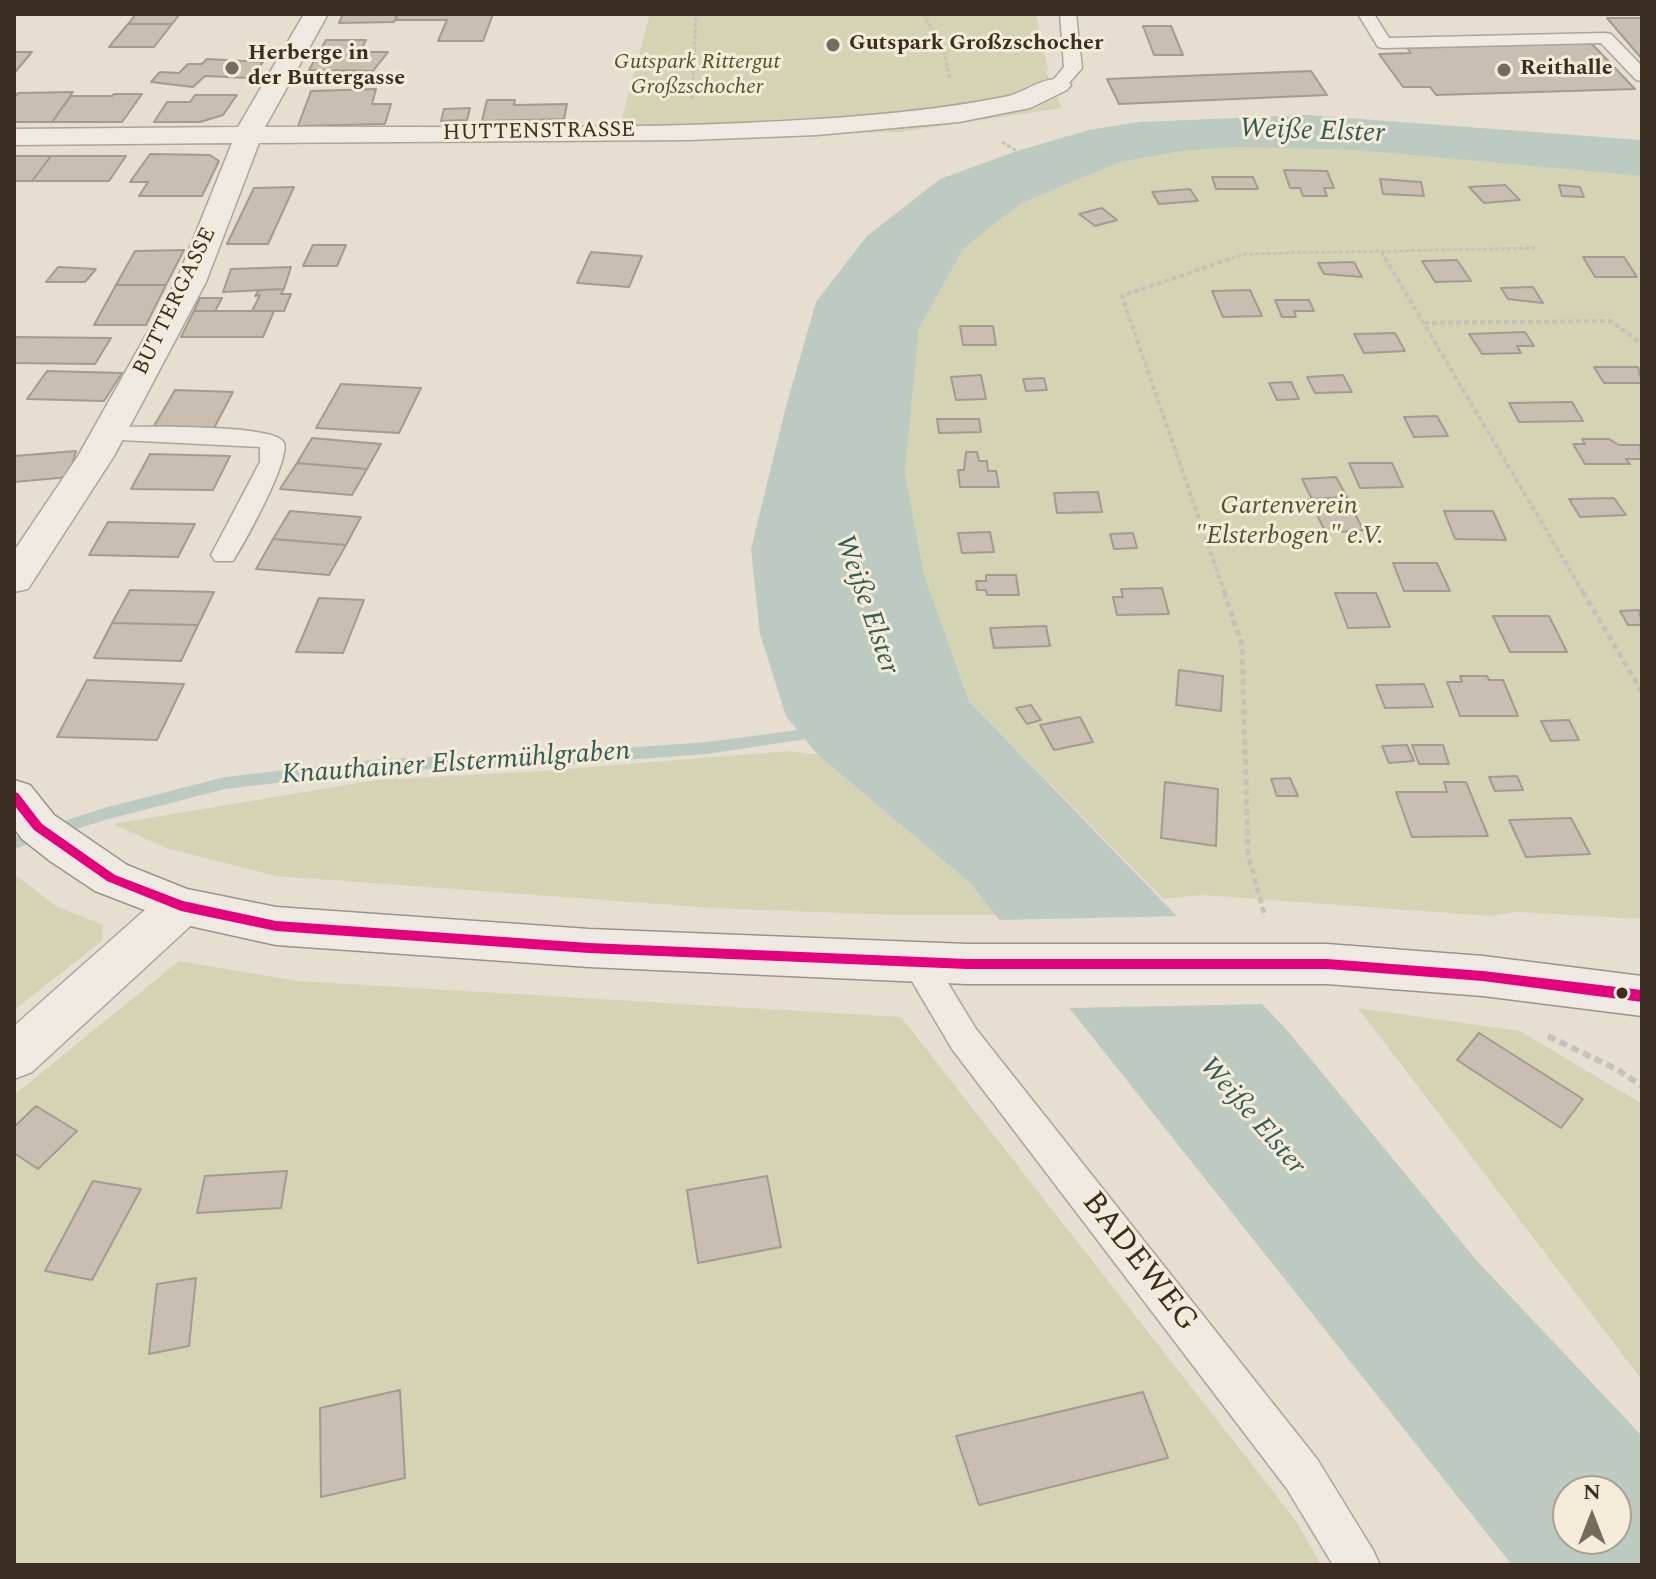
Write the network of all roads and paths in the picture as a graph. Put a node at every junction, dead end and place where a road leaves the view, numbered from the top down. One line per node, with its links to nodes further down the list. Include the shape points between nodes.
1 (316, 14): 11 (street, BUTTERGASSE)
2 (696, 14): 9 (path)
3 (923, 14): 8 (path, via 943,47)
4 (1068, 14): 7 (lane, via 1073,68)
5 (1366, 14): 6 (lane, via 1384,43 1521,33 1605,38)
6 (1642, 76)
7 (1058, 85): 8 (street, HUTTENSTRASSE, via 1021,102)
8 (959, 114): 9 (street, HUTTENSTRASSE)
9 (690, 132): 11 (street, HUTTENSTRASSE)
10 (14, 137): 11 (street, HUTTENSTRASSE)
11 (249, 137): 16 (street, BUTTERGASSE, via 191,282)
12 (1538, 248): 13 (path)
13 (1380, 251): 14 (path); 23 (path, via 1245,254 1122,296 1242,645 1248,854)
14 (1423, 324): 15 (path, via 1611,321); 19 (path)
15 (1642, 344)
16 (108, 434): 17 (lane, via 254,437 272,443 272,462); 18 (street, BUTTERGASSE)
17 (224, 555)
18 (14, 580)
19 (1642, 692)
20 (18, 802): 21 (street, via 38,827 111,878)
21 (181, 906): 22 (street, via 276,926 589,948); 25 (street)
22 (917, 961): 23 (street); 26 (lane, BADEWEG, via 964,1039 1302,1474)
23 (1277, 964): 24 (street, via 1467,975)
24 (1642, 996)
25 (14, 1057)
26 (1358, 1565)

